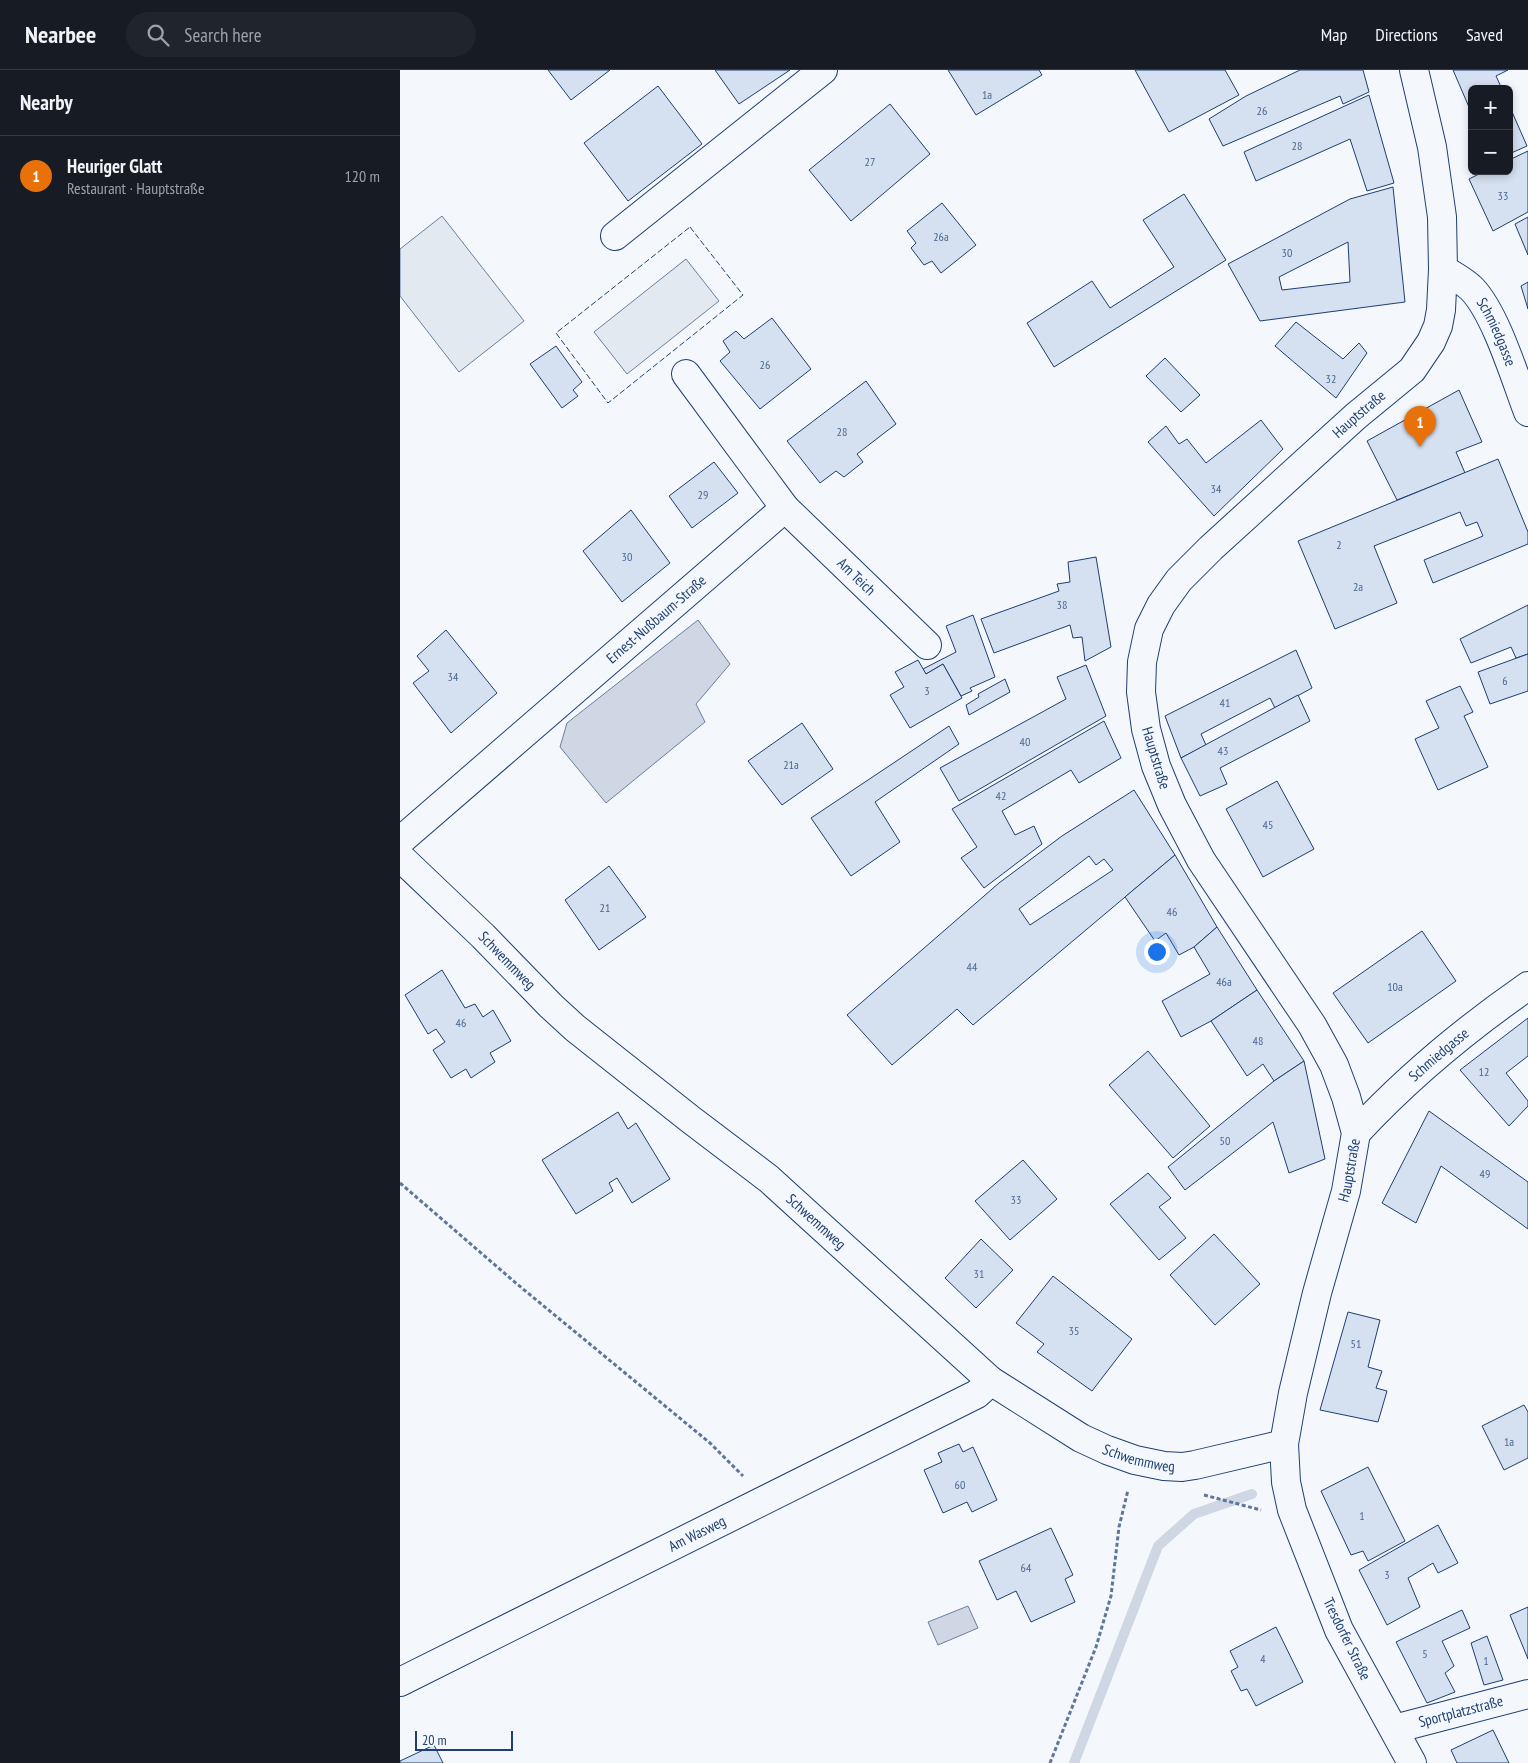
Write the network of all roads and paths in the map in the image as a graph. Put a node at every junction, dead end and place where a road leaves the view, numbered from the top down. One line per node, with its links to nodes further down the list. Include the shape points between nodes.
1 (823, 70): 3 (street)
2 (1414, 70): 4 (street, Hauptstraße, via 1440,199)
3 (615, 236)
4 (1443, 269): 6 (street, Schmiedgasse, via 1471,288 1485,306); 12 (street, Hauptstraße, via 1438,326 1412,370 1356,416 1179,580 1149,629 1142,662 1141,692 1146,728 1156,766 1172,805 1201,860 1312,1025 1334,1064)
5 (686, 374): 7 (street)
6 (1528, 412)
7 (786, 508): 8 (street, Am Teich); 9 (street, Ernest-Nußbaum-Straße)
8 (927, 645)
9 (400, 841)
10 (400, 856): 14 (street, Schwemmweg, via 484,936 550,1006 769,1179)
11 (1528, 986): 12 (street, Schmiedgasse, via 1492,1010 1381,1106)
12 (1356, 1133): 15 (street, Hauptstraße, via 1346,1191 1310,1320)
13 (400, 1183): 18 (path, via 710,1443 747,1480)
14 (991, 1380): 16 (street, Schwemmweg, via 1081,1438); 18 (street, Am Wasweg, via 977,1394)
15 (1284, 1444): 16 (street, Schwemmweg, via 1182,1467); 20 (street, Hauptstraße, via 1286,1482)
16 (1136, 1460): 24 (path, via 1119,1527 1111,1596 1096,1647)
17 (1220, 1499): 19 (path)
18 (758, 1503): 21 (street, Am Wasweg)
19 (1254, 1508)
20 (1292, 1510): 23 (street, Tresdorfer Straße, via 1339,1630)
21 (400, 1682)
22 (1528, 1694): 23 (street, Sportplatzstraße)
23 (1394, 1729): 25 (street, Tresdorfer Straße)
24 (1050, 1763)
25 (1412, 1763)

